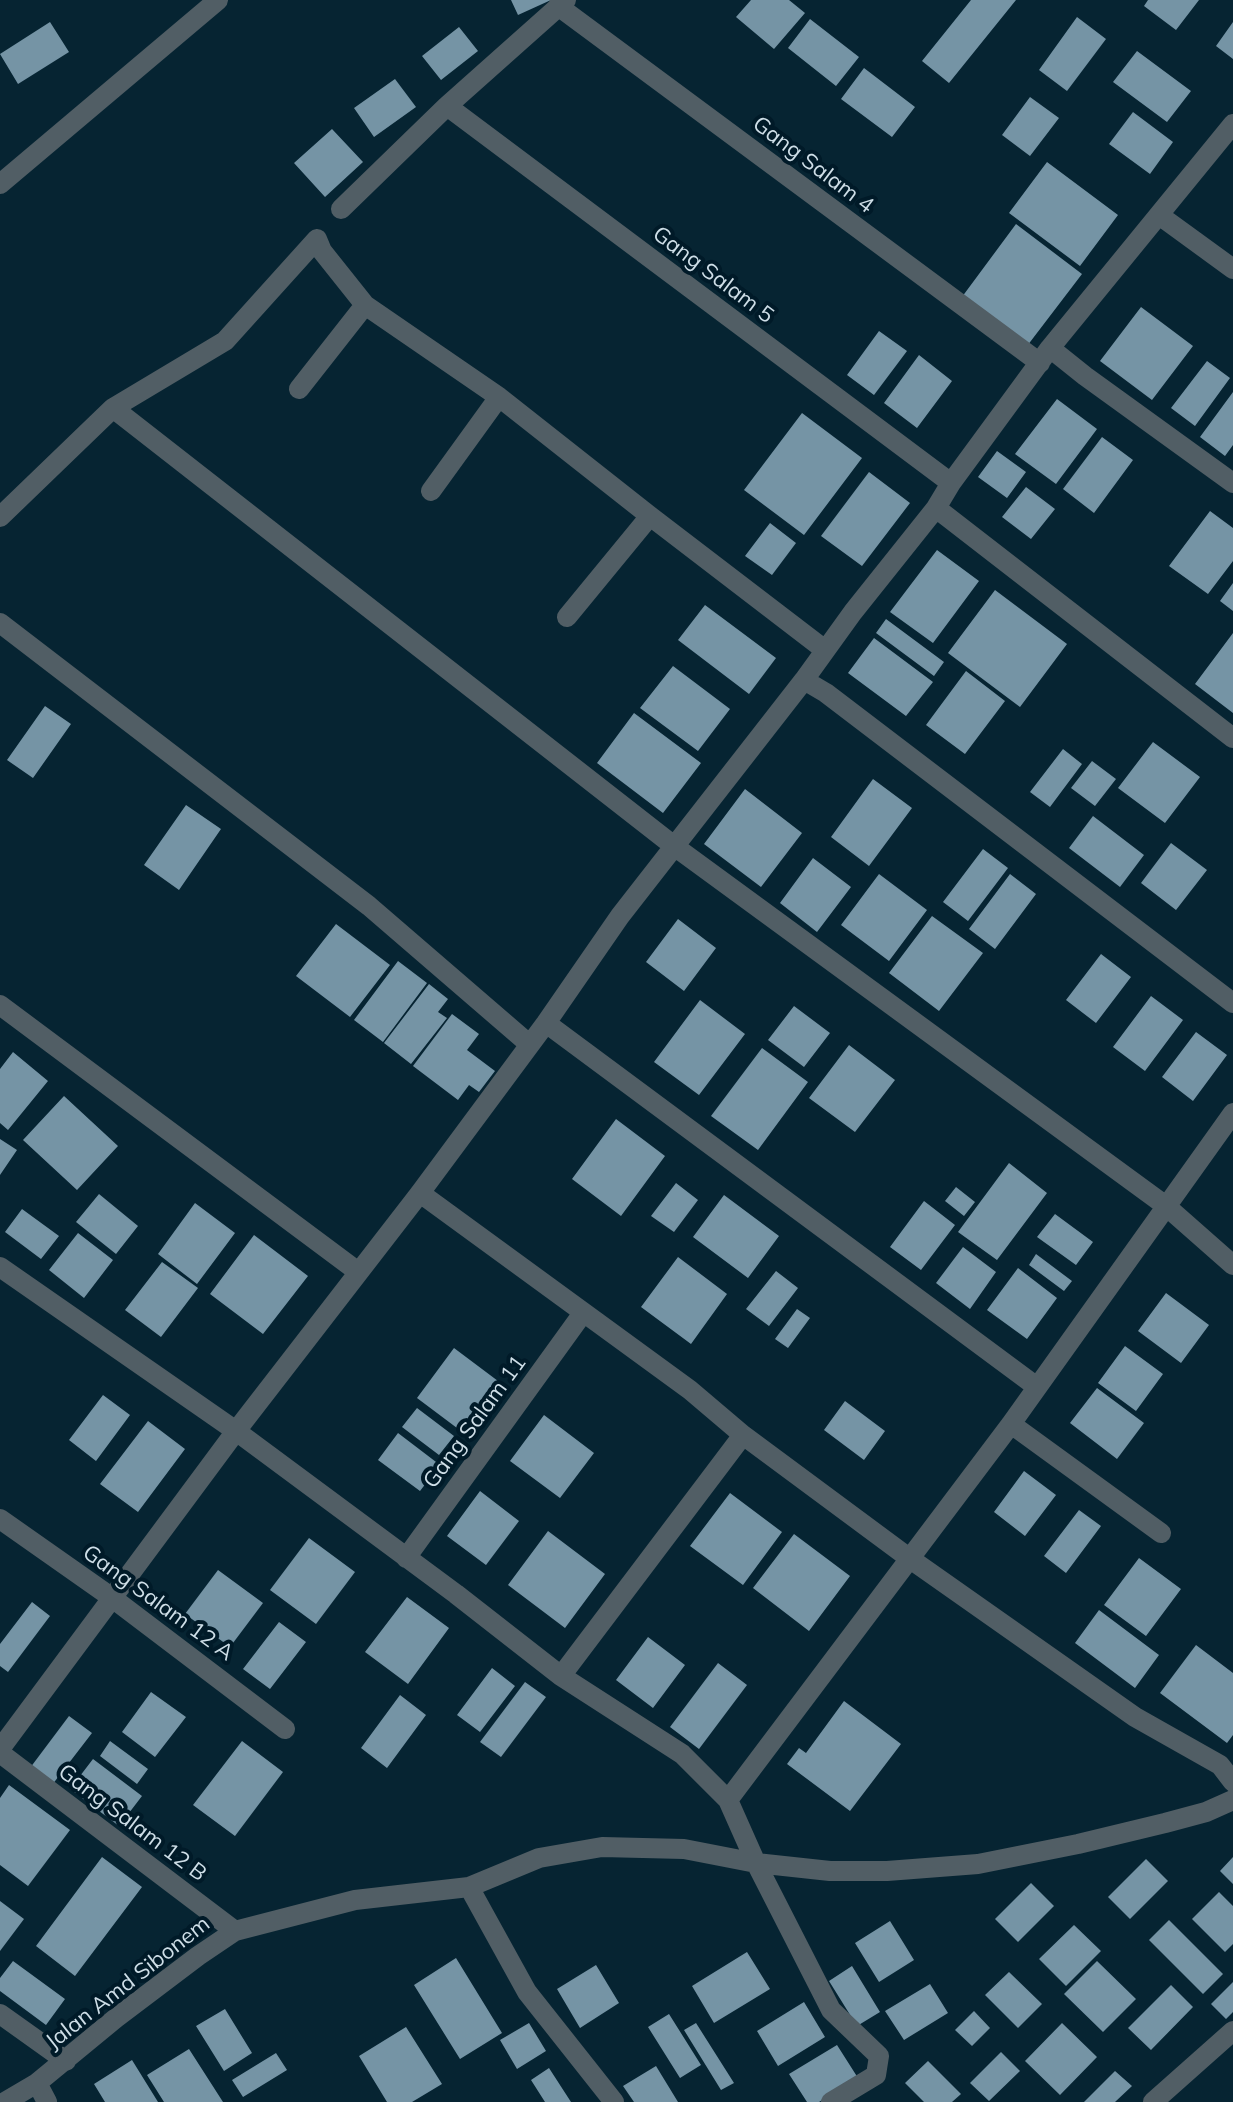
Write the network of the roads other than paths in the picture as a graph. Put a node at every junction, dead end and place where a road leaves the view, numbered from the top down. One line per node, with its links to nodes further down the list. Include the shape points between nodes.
1 (218, 0): 5 (street)
2 (562, 3): 3 (street); 10 (street, Gang Salam 4)
3 (447, 106): 6 (street); 14 (street, Gang Salam 5)
4 (1232, 127): 7 (street)
5 (0, 184)
6 (341, 209)
7 (1159, 215): 8 (street); 10 (street)
8 (1233, 269)
9 (365, 305): 11 (street); 12 (street); 13 (street, via 317,239 225,341)
10 (1045, 355): 14 (street); 15 (street, Gang Salam 4, via 1085,376)
11 (299, 389)
12 (499, 397): 16 (street); 18 (street)
13 (113, 408): 19 (street); 25 (street)
14 (951, 483): 17 (street)
15 (1233, 483)
16 (431, 491)
17 (936, 508): 22 (street); 24 (street)
18 (650, 516): 20 (street); 22 (street)
19 (0, 517)
20 (567, 617)
21 (0, 623): 29 (street, via 369,906)
22 (825, 650): 23 (street)
23 (804, 680): 25 (street); 26 (street)
24 (1233, 738)
25 (674, 846): 28 (street); 32 (street)
26 (1233, 1003)
27 (0, 1005): 35 (street)
28 (546, 1023): 29 (street); 37 (street)
29 (529, 1044): 31 (street)
30 (1233, 1113): 32 (street)
31 (420, 1193): 35 (street); 36 (street)
32 (1166, 1206): 33 (street); 37 (street)
33 (1233, 1265)
34 (0, 1267): 39 (street)
35 (357, 1271): 39 (street)
36 (583, 1313): 40 (street); 43 (street, Gang Salam 11)
37 (1037, 1387): 38 (street)
38 (1011, 1424): 42 (street); 44 (street)
39 (236, 1431): 43 (street); 45 (street)
40 (743, 1435): 44 (street); 46 (street)
41 (0, 1519): 45 (street, Gang Salam 12 A)
42 (1161, 1533)
43 (406, 1558): 46 (street)
44 (909, 1558): 49 (street, via 1135,1717 1220,1765); 51 (street)
45 (111, 1597): 47 (street, Gang Salam 12 A); 48 (street)
46 (561, 1676): 51 (street, via 682,1754)
47 (285, 1729)
48 (0, 1751): 54 (street, Gang Salam 12 B)
49 (1233, 1782)
50 (1233, 1800): 52 (street, Jalan Amd Sibonem, via 1151,1826 978,1864 830,1871)
51 (733, 1809): 52 (street)
52 (753, 1855): 53 (street, Jalan Amd Sibonem, via 602,1847 539,1858); 62 (street, via 831,2010 879,2056 876,2075)
53 (469, 1887): 54 (street, Jalan Amd Sibonem, via 355,1900); 61 (street, via 527,1992)
54 (235, 1931): 57 (street, Jalan Amd Sibonem)
55 (0, 2014): 57 (street)
56 (1233, 2031): 63 (street)
57 (66, 2061): 58 (street, Jalan Amd Sibonem)
58 (37, 2083): 59 (street, Jalan Amd Sibonem); 60 (street)
59 (5, 2102)
60 (47, 2102)
61 (614, 2102)
62 (831, 2102)
63 (1153, 2102)

